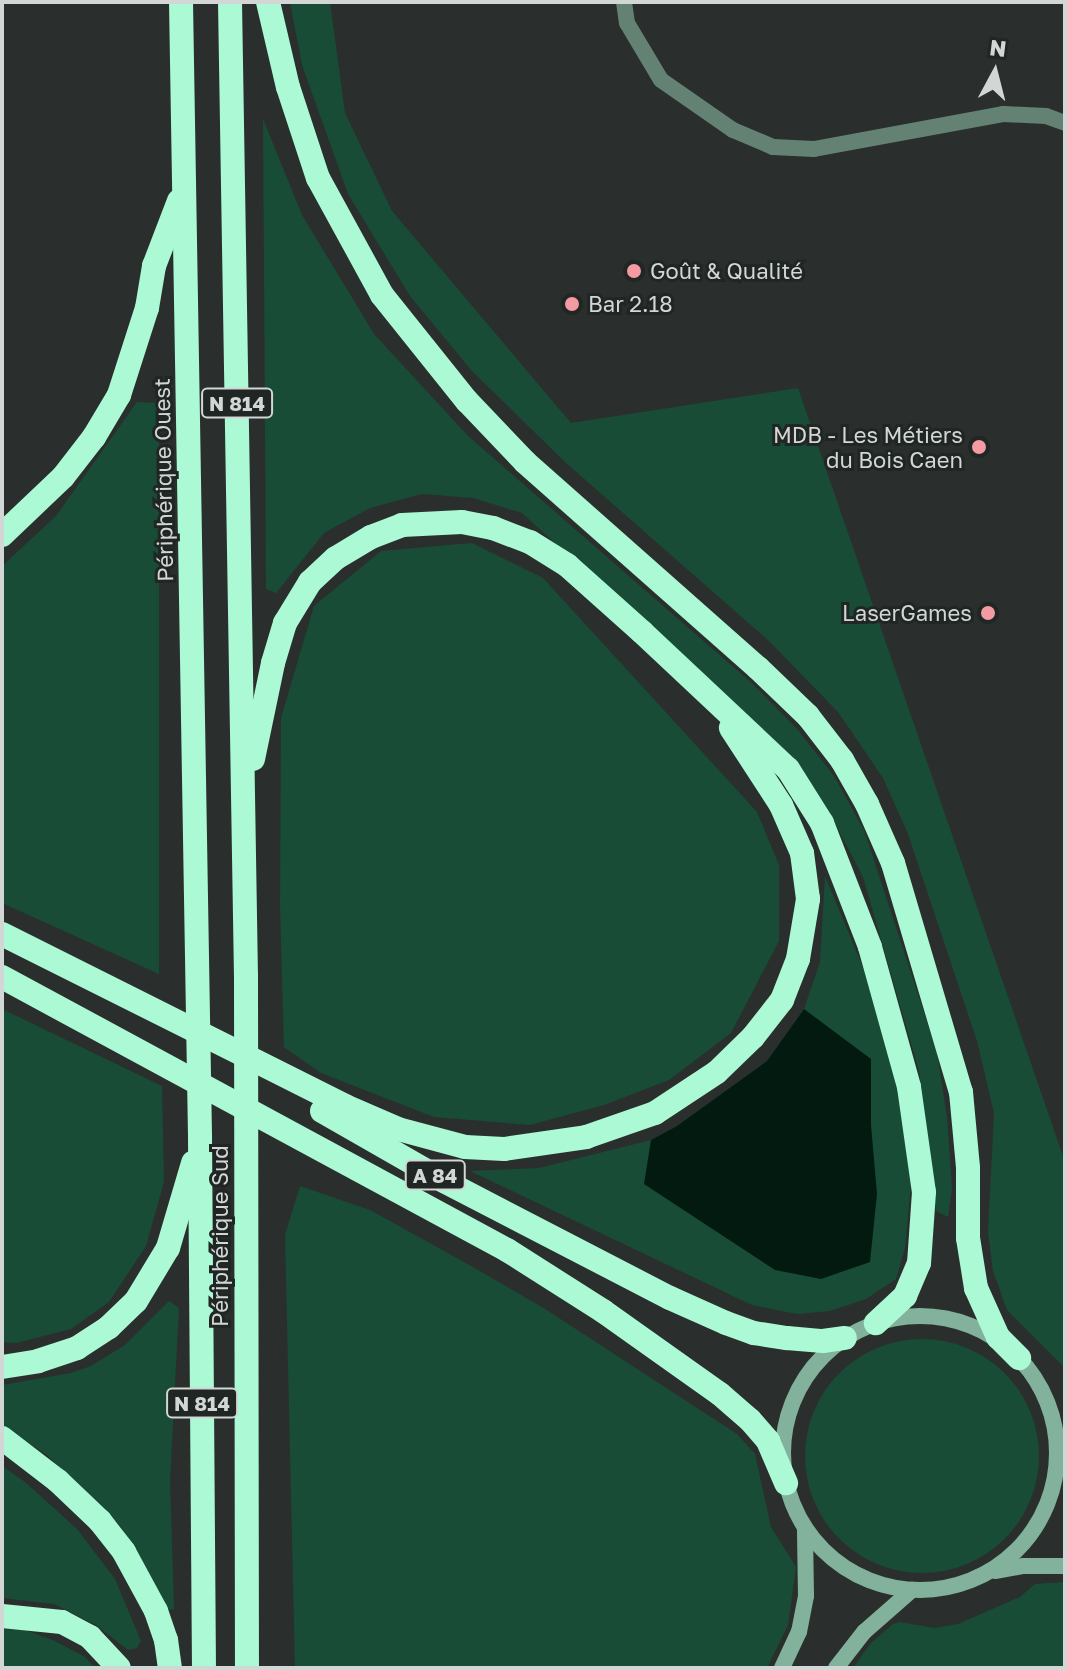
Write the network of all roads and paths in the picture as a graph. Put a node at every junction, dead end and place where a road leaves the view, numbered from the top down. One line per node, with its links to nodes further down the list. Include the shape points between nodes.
1 (181, 2): 6 (highway, Périphérique Ouest / N 814)
2 (230, 2): 9 (highway, N 814)
3 (268, 2): 19 (highway, via 279,58 318,178 382,295 467,401 525,462 808,716 867,804 893,863 961,1092 968,1238 976,1288 998,1337)
4 (624, 2): 5 (street, via 627,23 661,80 733,130 773,147 814,149 1003,114 1046,116)
5 (1065, 123)
6 (184, 187): 7 (highway, via 154,266 147,308 119,395 63,477); 12 (highway, Périphérique Ouest / N 814)
7 (2, 535)
8 (707, 693): 9 (highway, via 567,565 530,542 462,522 402,525 336,558 310,582 285,623); 11 (highway, via 781,805 802,853 808,899 798,959 782,1000 717,1072 655,1113 586,1137 504,1149 465,1147 398,1129 345,1106); 17 (highway, via 788,769 822,823 870,947 909,1087 924,1192 919,1263 905,1296)
9 (244, 805): 32 (highway, Périphérique Sud / N 814)
10 (2, 934): 11 (highway, A 84)
11 (45, 954): 18 (highway, A 84, via 444,1181 670,1298 754,1333 823,1341)
12 (196, 958): 16 (highway, Périphérique Sud / N 814)
13 (2, 977): 15 (highway, A 84)
14 (2, 992): 15 (highway)
15 (118, 1038): 23 (highway, A 84, via 507,1250 603,1311 750,1420 768,1441)
16 (200, 1138): 20 (highway, via 168,1248 136,1301 77,1348); 31 (highway, Périphérique Sud / N 814)
17 (876, 1323): 18 (main road); 19 (main road, via 906,1317 952,1320 995,1338)
18 (845, 1338): 23 (main road, via 806,1377 793,1401 783,1442)
19 (1019, 1358): 21 (main road, via 1049,1403)
20 (2, 1367)
21 (1060, 1437): 26 (main road, via 1051,1496 1037,1525 1017,1551)
22 (2, 1438): 30 (highway, via 58,1481 124,1552 156,1611)
23 (786, 1483): 24 (main road)
24 (805, 1529): 27 (main road, via 826,1554 852,1572 881,1585); 33 (main road, via 806,1596 799,1632)
25 (1065, 1566): 26 (main road)
26 (990, 1572): 27 (main road, via 953,1587)
27 (912, 1590): 34 (main road, via 864,1632)
28 (2, 1616): 29 (highway, via 62,1622 90,1637)
29 (119, 1668)
30 (170, 1668)
31 (204, 1668)
32 (247, 1668)
33 (782, 1668)
34 (836, 1668)

